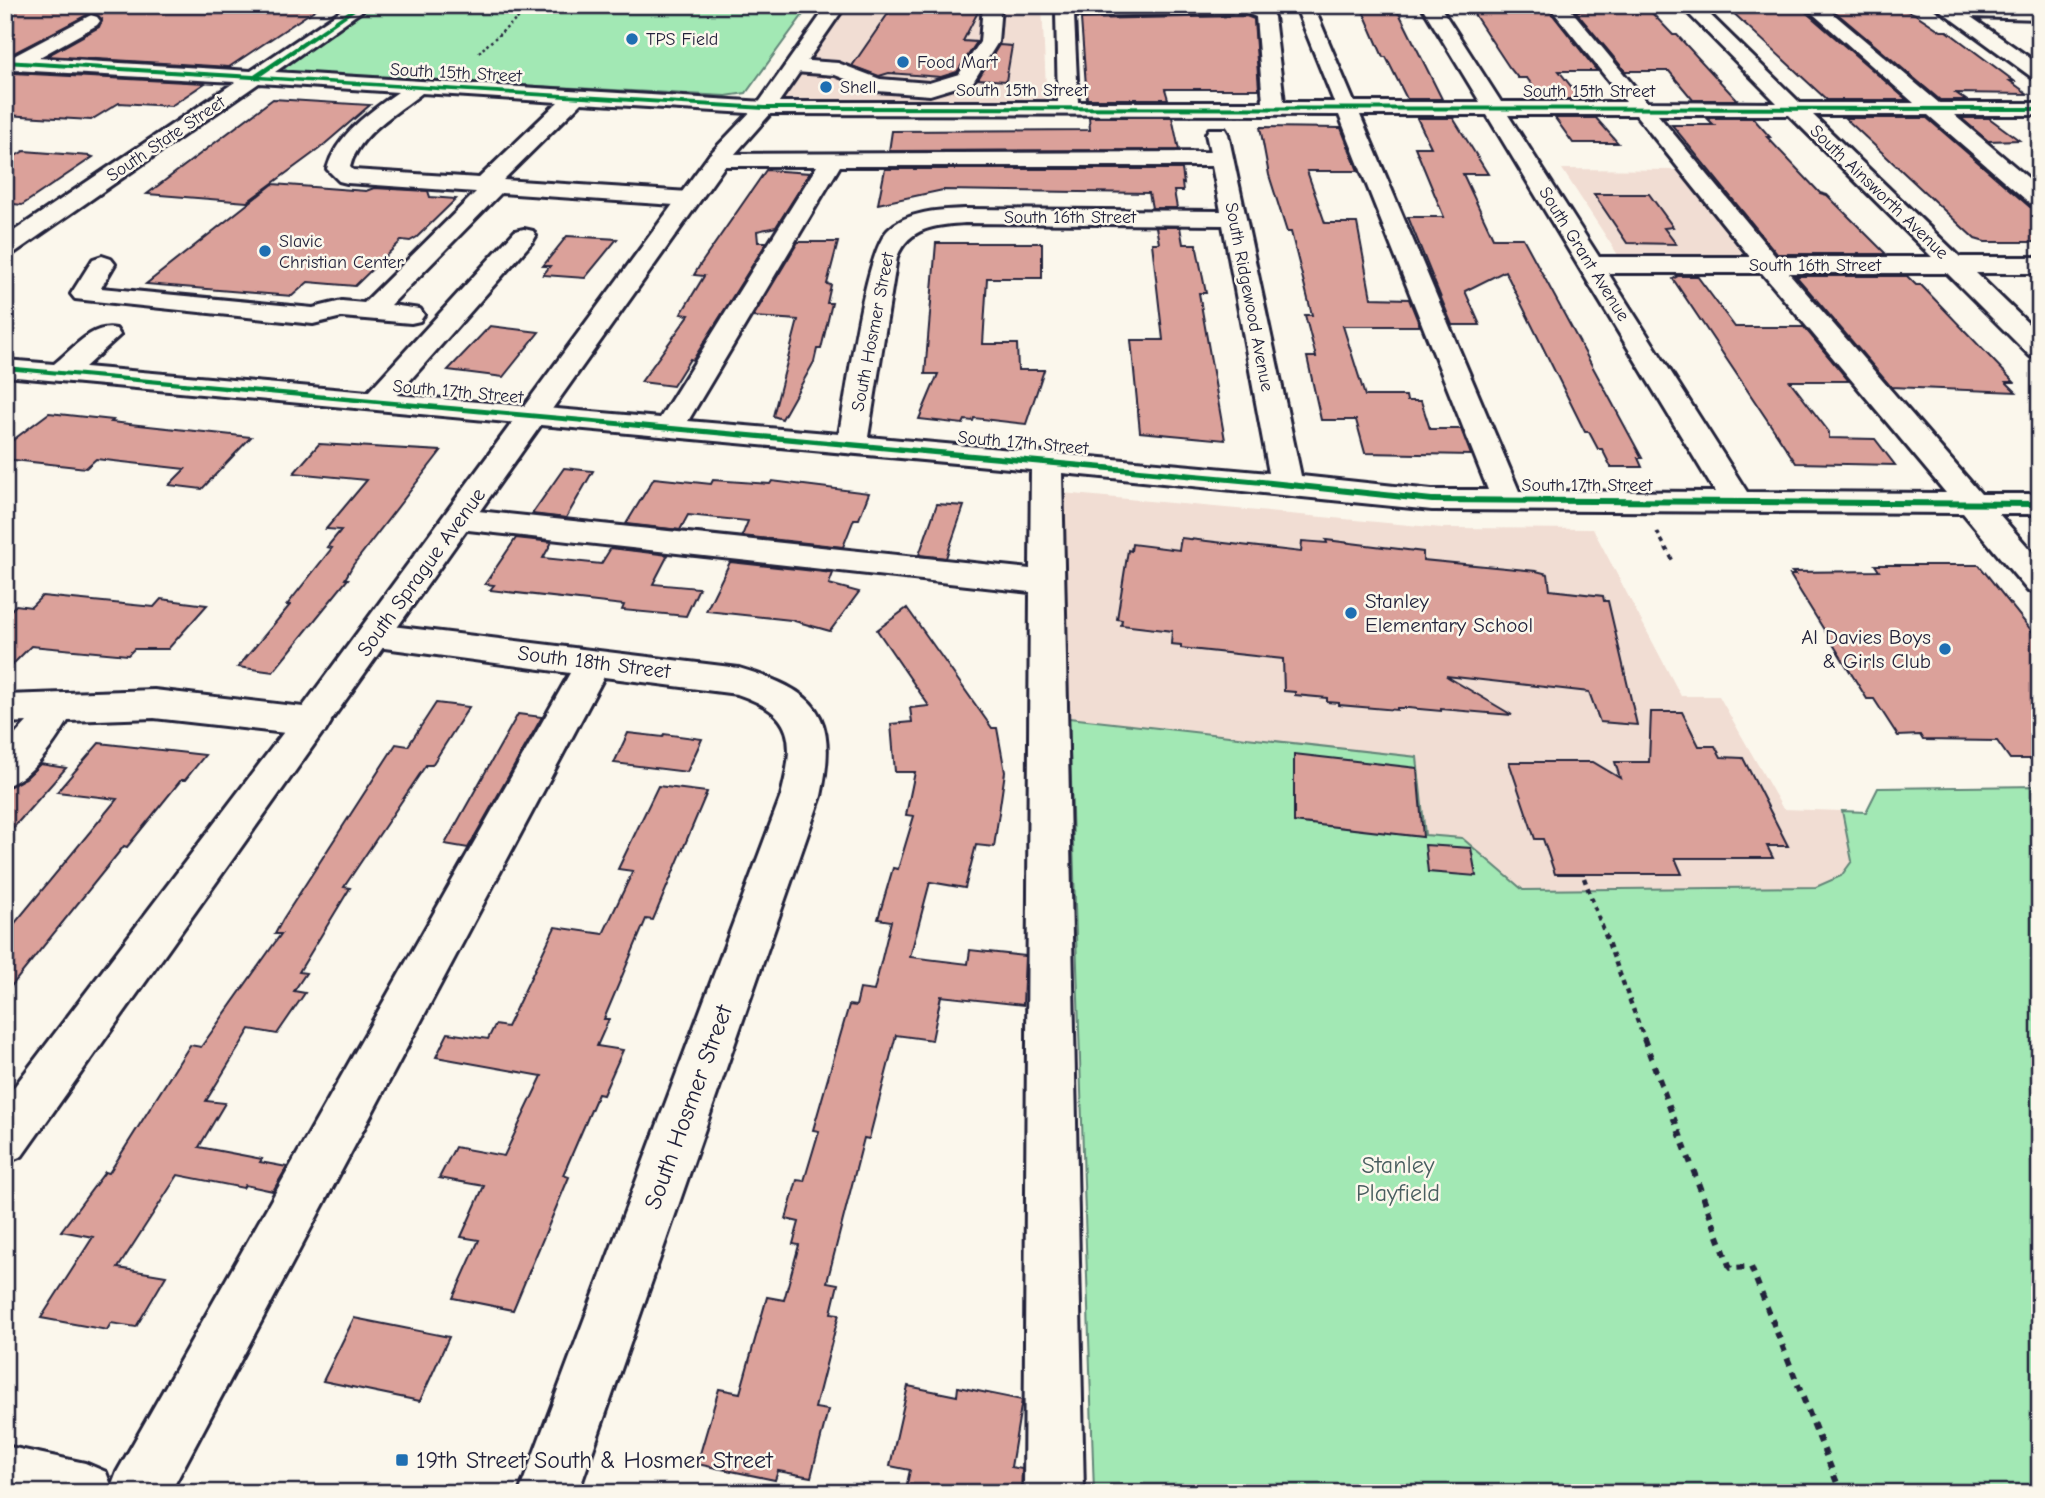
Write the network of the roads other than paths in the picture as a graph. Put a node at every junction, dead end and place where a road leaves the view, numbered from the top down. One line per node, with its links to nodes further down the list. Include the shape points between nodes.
1 (361, 5): 15 (street, South State Street)
2 (837, 5): 13 (street, South Sprague Avenue)
3 (992, 5): 16 (street, via 989,42 966,78 930,89)
4 (1304, 5): 24 (street)
5 (1430, 5): 25 (street, South Grant Avenue)
6 (1557, 5): 26 (street)
7 (1689, 5): 27 (street, South Ainsworth Avenue)
8 (1812, 5): 28 (street)
9 (1946, 8): 10 (street); 14 (street)
10 (2040, 14)
11 (91, 21): 12 (street)
12 (9, 64): 15 (street, South 15th Street)
13 (794, 66): 16 (street, via 838,69); 20 (street, South Sprague Avenue)
14 (2040, 74)
15 (254, 78): 17 (street, South 15th Street); 39 (street, South State Street)
16 (877, 85): 19 (street)
17 (416, 88): 18 (street, South 15th Street); 33 (street, via 360,133 339,159 338,169 347,176)
18 (575, 97): 20 (street, South 15th Street); 33 (street)
19 (865, 107): 20 (street, South 15th Street); 21 (street, South 15th Street)
20 (765, 108): 30 (street, South Sprague Avenue)
21 (1068, 108): 22 (street, South 15th Street); 23 (street, via 1065,12 1247,8 1263,12 1265,17)
22 (1213, 108): 23 (street, South 15th Street); 31 (street, South Ridgewood Avenue)
23 (1274, 108): 24 (street, South 15th Street)
24 (1347, 108): 25 (street, South 15th Street); 57 (street)
25 (1494, 109): 26 (street, South 15th Street); 41 (street, South Grant Avenue)
26 (1643, 109): 27 (street, South 15th Street); 42 (street)
27 (1794, 109): 28 (street, South 15th Street); 43 (street, South Ainsworth Avenue)
28 (1933, 109): 29 (street, South 15th Street); 35 (street)
29 (2040, 109)
30 (718, 159): 32 (street); 34 (street, South Sprague Avenue)
31 (1222, 159): 32 (street); 36 (street, South Ridgewood Avenue)
32 (832, 160): 53 (street)
33 (490, 186): 34 (street); 45 (street)
34 (689, 199): 52 (street, South Sprague Avenue)
35 (2040, 200)
36 (1233, 218): 37 (street, South 16th Street, via 965,216); 56 (street, South Ridgewood Avenue)
37 (908, 226): 54 (street, South Hosmer Street, via 893,238 885,257)
38 (524, 236): 51 (street)
39 (5, 248)
40 (102, 264): 45 (street, via 84,294 313,316 342,309)
41 (1591, 265): 42 (street, South 16th Street); 58 (street, South Grant Avenue)
42 (1769, 265): 43 (street, South 16th Street); 59 (street)
43 (1953, 265): 44 (street, South 16th Street); 48 (street, South Ainsworth Avenue)
44 (2040, 265)
45 (371, 311): 46 (street)
46 (411, 315)
47 (106, 335): 50 (street)
48 (2040, 350)
49 (5, 368): 50 (street, South 17th Street)
50 (62, 372): 51 (street, South 17th Street)
51 (375, 402): 52 (street, South 17th Street)
52 (534, 417): 53 (street, South 17th Street); 61 (street, South Sprague Avenue)
53 (668, 429): 54 (street, South 17th Street)
54 (852, 445): 55 (street, South 17th Street)
55 (1046, 463): 56 (street, South 17th Street); 62 (street)
56 (1287, 485): 57 (street, South 17th Street, via 1432,500)
57 (1508, 502): 58 (street, South 17th Street)
58 (1738, 503): 59 (street, South 17th Street)
59 (1973, 504): 60 (street, South 17th Street); 63 (street)
60 (2040, 504)
61 (459, 519): 62 (street); 64 (street, South Sprague Avenue)
62 (1045, 582): 76 (street)
63 (2040, 583)
64 (375, 636): 65 (street, South 18th Street); 69 (street, South Sprague Avenue)
65 (594, 662): 68 (street, South 18th Street, via 739,681 783,697); 74 (street)
66 (57, 706): 67 (street); 69 (street, via 154,704); 70 (street, via 39,735)
67 (5, 709)
68 (801, 719): 75 (street, South Hosmer Street, via 810,750 801,796)
69 (312, 722): 71 (street, South Sprague Avenue)
70 (5, 771)
71 (5, 1139)
72 (5, 1475): 73 (street)
73 (85, 1493)
74 (138, 1493)
75 (548, 1493)
76 (1054, 1493)

